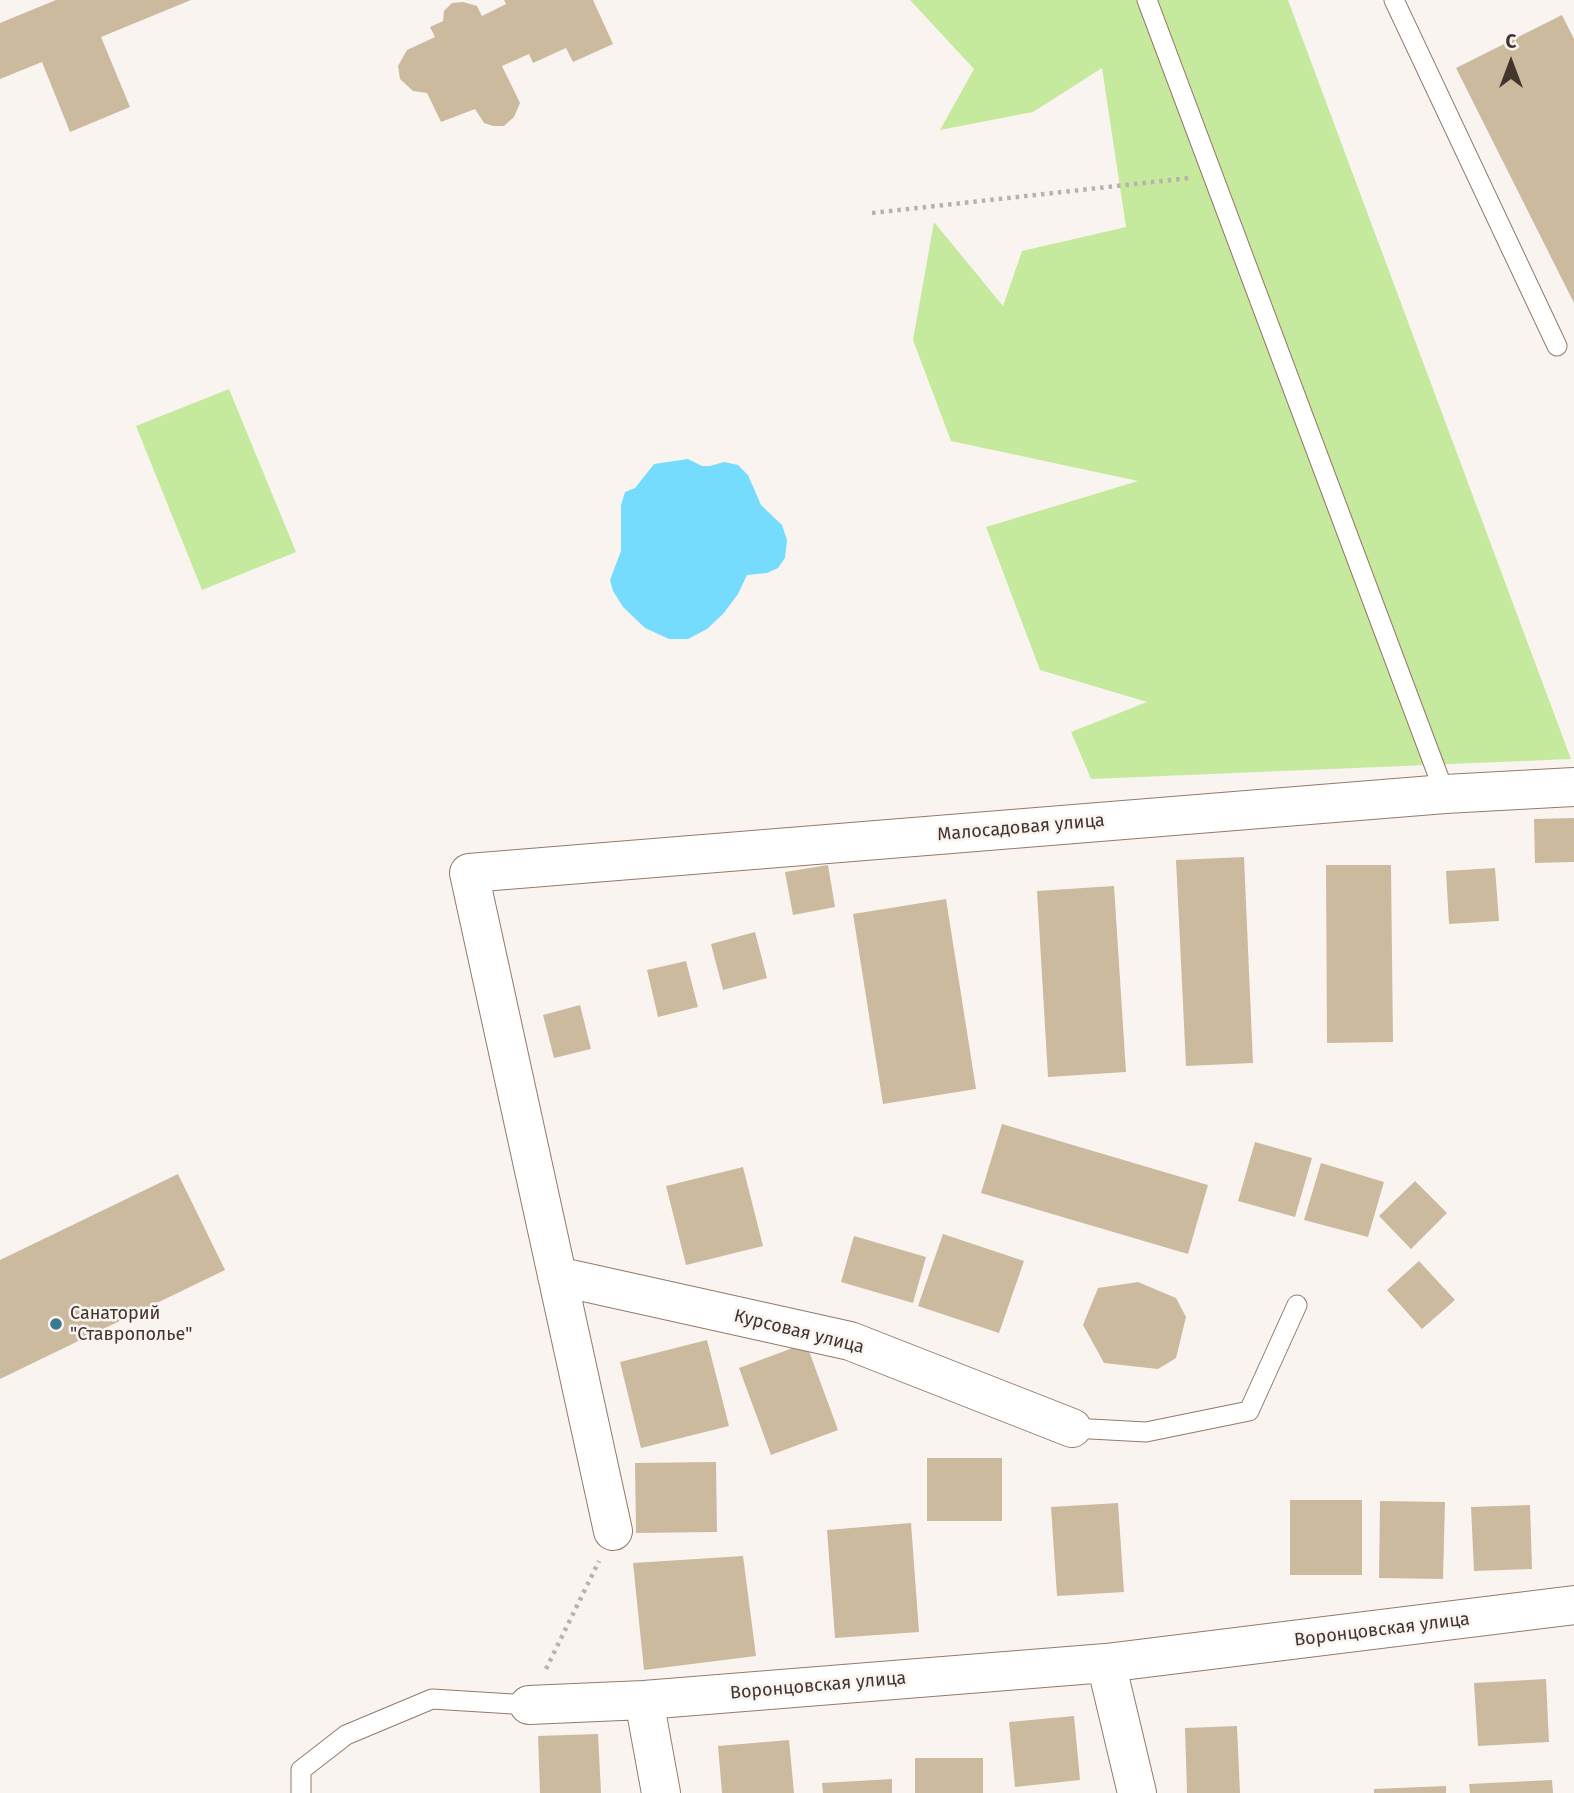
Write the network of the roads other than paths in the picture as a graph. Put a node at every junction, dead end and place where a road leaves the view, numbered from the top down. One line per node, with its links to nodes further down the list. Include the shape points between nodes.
1 (1147, 0): 5 (lane)
2 (1394, 0): 3 (lane)
3 (1557, 346)
4 (1574, 787): 5 (street, Малосадовая улица)
5 (1445, 794): 6 (street, Малосадовая улица, via 468,873)
6 (557, 1276): 8 (street, Курсовая улица, via 850,1341); 9 (street)
7 (1297, 1305): 8 (lane, via 1249,1411 1146,1432)
8 (1072, 1428)
9 (612, 1531)
10 (1574, 1605): 11 (street, Воронцовская улица)
11 (1106, 1663): 12 (street, Воронцовская улица); 16 (street)
12 (644, 1700): 13 (street, Воронцовская улица); 15 (street)
13 (529, 1705): 14 (lane, via 432,1699 346,1735 301,1770)
14 (301, 1793)
15 (661, 1793)
16 (1137, 1793)

